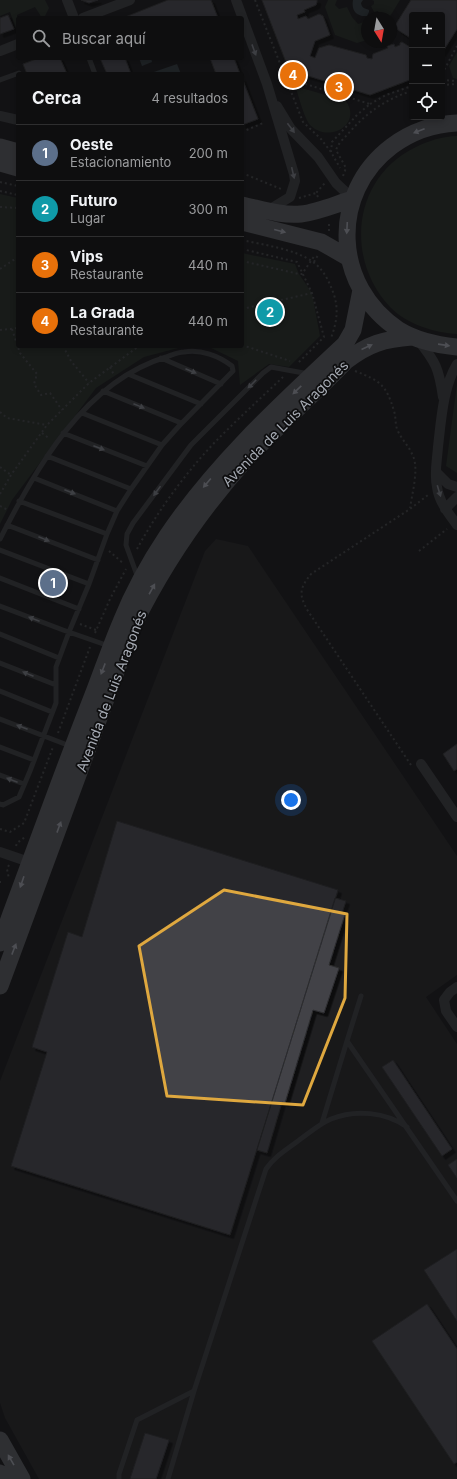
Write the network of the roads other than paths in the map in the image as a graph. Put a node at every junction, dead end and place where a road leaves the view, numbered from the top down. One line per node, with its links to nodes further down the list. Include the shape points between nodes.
1 (66, 0): 4 (street)
2 (130, 0): 5 (street)
3 (236, 0): 6 (street, one-way to 6)
4 (73, 16)
5 (88, 16)
6 (242, 16)
7 (244, 23): 15 (street, one-way to 15)
8 (16, 45): 9 (street)
9 (0, 51)
10 (89, 60): 11 (lane)
11 (94, 72)
12 (0, 74): 14 (lane)
13 (16, 74): 14 (lane)
14 (1, 80)
15 (270, 96): 23 (street, one-way to 23, via 291,129 318,157 336,183); 25 (street, one-way to 25, via 295,181 290,197)
16 (0, 116): 17 (street)
17 (16, 120)
18 (457, 123): 23 (main road, one-way to 23, via 436,125 402,138 382,153 368,170)
19 (0, 147): 20 (main road)
20 (16, 151)
21 (0, 164): 22 (main road)
22 (16, 168)
23 (353, 199): 25 (main road, via 302,214); 27 (main road, one-way to 27, via 347,228)
24 (244, 205): 25 (main road)
25 (267, 211)
26 (244, 223): 27 (main road, one-way to 27, via 321,242)
27 (349, 258): 28 (main road)
28 (361, 290): 29 (main road, via 378,313); 34 (main road, Avenida de Luis Aragonés, via 354,330 345,344)
29 (414, 338): 30 (main road, one-way to 30); 37 (street, via 432,357 440,374); 83 (main road, Avenida de Luis Aragonés, one-way to 29, via 133,626 179,545 215,496 250,455 346,361 360,350 373,345 394,338)
30 (457, 347)
31 (161, 358): 33 (lane, via 144,364); 35 (lane, one-way to 35); 35 (lane, via 201,351 223,359 232,366 233,371)
32 (457, 364): 37 (street)
33 (128, 374): 36 (lane); 38 (lane)
34 (312, 375): 60 (main road, Avenida de Luis Aragonés, one-way to 60, via 239,446 208,481 167,536); 60 (lane, one-way to 60, via 271,367 191,445 127,534 126,544)
35 (221, 384): 38 (lane)
36 (103, 391): 39 (lane); 40 (lane, one-way to 40)
37 (444, 401): 45 (street)
38 (201, 404): 40 (lane)
39 (82, 413): 41 (lane); 42 (lane)
40 (181, 423): 42 (lane)
41 (64, 433): 43 (lane); 44 (lane, one-way to 44)
42 (162, 445): 44 (lane)
43 (47, 456): 46 (lane); 48 (lane)
44 (147, 466): 48 (lane)
45 (436, 472): 47 (street, via 448,484); 51 (street, one-way to 51, via 437,488)
46 (34, 478): 50 (lane); 52 (lane, one-way to 52)
47 (457, 487)
48 (131, 489): 52 (lane)
49 (457, 497): 51 (street)
50 (19, 501): 54 (lane); 55 (lane)
51 (446, 509): 53 (street)
52 (117, 511): 55 (lane)
53 (456, 524)
54 (7, 525): 56 (lane); 58 (lane, one-way to 58)
55 (107, 534): 58 (lane)
56 (0, 539)
57 (0, 550): 61 (lane)
58 (98, 560): 61 (lane)
59 (0, 578): 63 (lane)
60 (139, 583): 66 (main road, Avenida de Luis Aragonés)
61 (90, 584): 63 (lane)
62 (0, 606): 64 (lane, one-way to 62)
63 (79, 609): 64 (lane)
64 (69, 632): 66 (lane); 67 (lane)
65 (0, 634): 67 (lane)
66 (112, 646): 75 (main road, Avenida de Luis Aragonés, one-way to 75)
67 (59, 658): 69 (lane)
68 (0, 662): 69 (lane, one-way to 68)
69 (56, 685): 71 (lane, via 56,700)
70 (0, 691): 71 (lane)
71 (52, 712): 73 (lane)
72 (0, 719): 73 (lane, one-way to 72)
73 (44, 735): 75 (lane); 76 (lane)
74 (0, 747): 76 (lane)
75 (73, 747): 83 (main road, Avenida de Luis Aragonés)
76 (34, 760): 79 (lane)
77 (421, 764): 81 (street)
78 (0, 775): 79 (lane, one-way to 78)
79 (24, 784): 80 (lane, via 19,797)
80 (0, 804)
81 (457, 817)
82 (0, 852): 83 (street)
83 (37, 865): 84 (main road, Avenida de Luis Aragonés, one-way to 84); 85 (main road, Avenida de Luis Aragonés, one-way to 83)
84 (0, 943)
85 (0, 986)
86 (457, 987): 88 (street, via 444,1000 446,1011)
87 (361, 996): 89 (lane)
88 (457, 1027)
89 (347, 1041): 90 (lane); 91 (lane)
90 (322, 1123): 91 (lane, via 340,1116 371,1114 393,1118); 93 (lane, via 277,1156 266,1169)
91 (407, 1127): 92 (lane)
92 (457, 1201)
93 (194, 1391): 98 (lane, via 137,1420); 99 (lane)
94 (0, 1440): 97 (main road, one-way to 94)
95 (0, 1473): 96 (main road)
96 (4, 1479)
97 (22, 1479)
98 (119, 1479)
99 (168, 1479)

